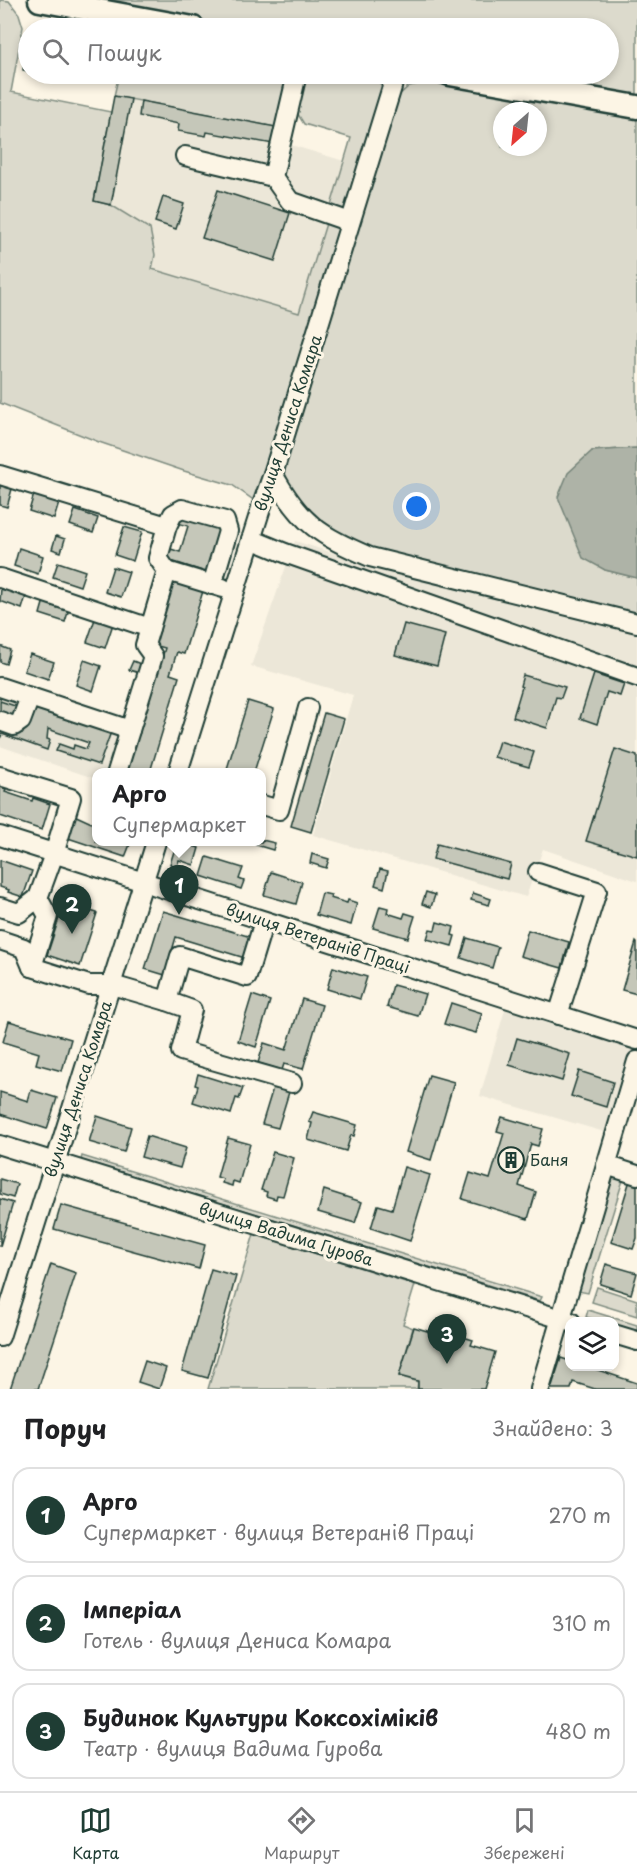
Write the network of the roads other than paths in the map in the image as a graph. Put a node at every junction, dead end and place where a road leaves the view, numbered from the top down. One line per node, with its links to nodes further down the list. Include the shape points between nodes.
1 (40, 0): 2 (main road)
2 (138, 18)
3 (295, 84): 8 (street)
4 (393, 84): 9 (street, вулиця Дениса Комара)
5 (507, 84): 6 (main road)
6 (637, 107)
7 (185, 156): 8 (street)
8 (273, 177): 9 (street, via 290,201)
9 (350, 222): 10 (street, вулиця Дениса Комара)
10 (273, 474): 13 (street, вулиця Дениса Комара); 18 (street, via 303,519 337,543 370,557)
11 (0, 475): 12 (street)
12 (167, 526): 14 (street, via 158,558); 16 (street, via 173,514 182,509 225,521 228,531)
13 (251, 539): 17 (street, вулиця Дениса Комара); 20 (street)
14 (167, 571): 16 (street); 19 (street)
15 (0, 578): 19 (street)
16 (212, 585): 17 (street)
17 (235, 592): 27 (street, вулиця Дениса Комара)
18 (637, 623)
19 (150, 628): 25 (street, via 145,645 153,656)
20 (637, 677)
21 (0, 687): 22 (street)
22 (30, 697): 24 (street, via 21,721 14,726); 25 (street)
23 (308, 708): 29 (street, via 279,810)
24 (0, 721)
25 (130, 730): 26 (street)
26 (118, 768)
27 (179, 768)
28 (0, 776): 32 (street, via 71,798)
29 (266, 806)
30 (0, 836): 32 (street, вулиця Ветеранів Праці)
31 (155, 846): 34 (street, вулиця Дениса Комара)
32 (54, 854): 34 (street, вулиця Ветеранів Праці); 35 (street)
33 (538, 872): 42 (street, via 597,891)
34 (143, 882): 37 (street, вулиця Ветеранів Праці); 40 (street, вулиця Дениса Комара)
35 (38, 898): 36 (street, via 19,913); 39 (street, via 48,916)
36 (0, 907)
37 (264, 921): 41 (street, via 247,977 180,956); 42 (street, вулиця Ветеранів Праці)
38 (0, 940): 39 (street, via 24,948)
39 (32, 967): 40 (street, via 89,985)
40 (112, 985): 41 (street); 47 (street, вулиця Дениса Комара)
41 (167, 1001): 45 (street, via 192,1010 181,1052)
42 (558, 1015): 43 (street, вулиця Ветеранів Праці)
43 (637, 1040)
44 (637, 1061): 48 (street)
45 (292, 1083)
46 (0, 1145): 47 (street, вулиця Вадима Гурова)
47 (55, 1163): 51 (street, вулиця Вадима Гурова); 54 (street, вулиця Дениса Комара)
48 (606, 1166): 49 (street); 50 (street)
49 (637, 1175)
50 (568, 1317)
51 (565, 1319)
52 (565, 1325): 56 (street)
53 (619, 1335): 55 (street)
54 (0, 1337)
55 (637, 1341)
56 (540, 1389)

